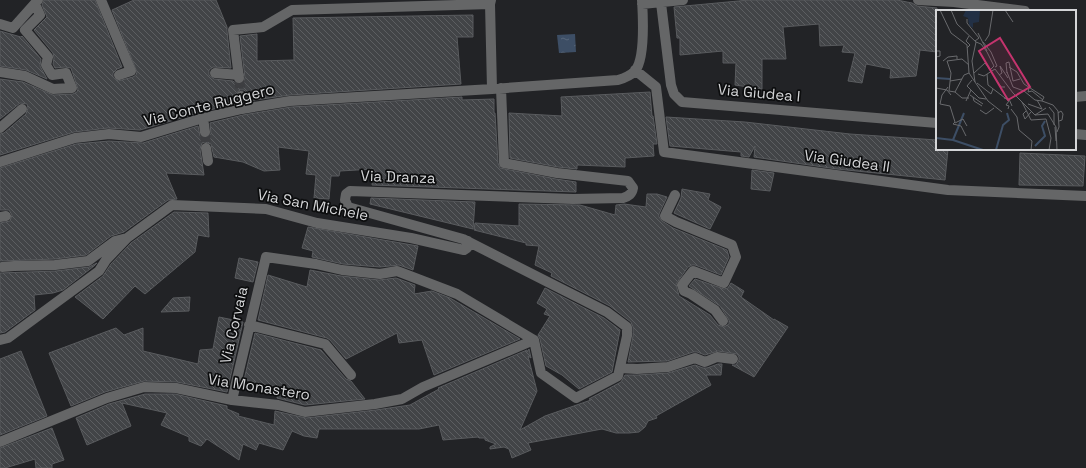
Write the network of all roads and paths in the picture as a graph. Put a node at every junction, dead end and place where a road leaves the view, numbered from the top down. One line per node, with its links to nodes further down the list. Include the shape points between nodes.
1 (101, 0): 13 (street, via 131,71)
2 (683, 0): 7 (street)
3 (918, 0): 8 (street)
4 (37, 2): 9 (street, via 13,28); 11 (street, via 40,15 25,30 48,57 46,65 52,75 66,73 72,88 53,89 25,76)
5 (489, 2): 12 (street, via 292,10 263,27 233,30 239,76); 14 (street)
6 (642, 2): 7 (street); 10 (street, via 641,55)
7 (661, 2): 21 (street, Via Giudea I, via 671,85 674,94 682,102)
8 (1016, 10)
9 (0, 24)
10 (635, 70): 14 (street, Via Conte Ruggero, via 628,77 618,80); 30 (street, Via Giudea II, via 656,86 664,152 948,190)
11 (0, 72)
12 (215, 73)
13 (119, 75)
14 (496, 89): 19 (street, Via Conte Ruggero, via 290,101); 32 (street, Via Dranza, via 504,163 557,173 628,181 632,185 632,192 623,198 573,199 350,191 346,194 344,200 348,207)
15 (241, 96): 19 (street)
16 (1086, 96): 17 (street)
17 (1076, 97)
18 (22, 109): 22 (street)
19 (242, 109): 20 (street, Via Conte Ruggero)
20 (203, 118): 23 (street); 28 (street, Via Conte Ruggero, via 141,137 109,134 75,138)
21 (936, 123)
22 (0, 128)
23 (204, 132)
24 (1076, 134): 25 (street)
25 (1086, 135)
26 (206, 148): 27 (street)
27 (208, 161)
28 (0, 162)
29 (675, 195): 34 (street, via 665,216 732,245 736,257 724,283 693,271 682,285 684,291 715,310)
30 (1086, 196)
31 (127, 238): 32 (street, Via San Michele, via 172,205 266,208 317,223 411,238 464,250); 33 (street, via 115,241 88,261); 36 (street, Via San Michele, via 99,271 8,338)
32 (468, 241): 39 (street, Via Dranza, via 607,312 627,327)
33 (2, 268)
34 (723, 321)
35 (249, 325): 37 (street, Via Corvaia, via 266,257 342,270 380,274 397,271 457,294); 40 (street, via 325,344); 41 (street, Via Corvaia)
36 (0, 340)
37 (534, 340): 39 (street, via 541,373 576,398 618,376); 41 (street, Via Monastero, via 423,386 402,399 382,403 305,412 278,405)
38 (733, 359): 39 (street, via 717,357 705,362 695,358 668,366)
39 (620, 368)
40 (351, 375)
41 (232, 400): 42 (street, Via Monastero, via 176,388 144,387 107,398)
42 (0, 442)

